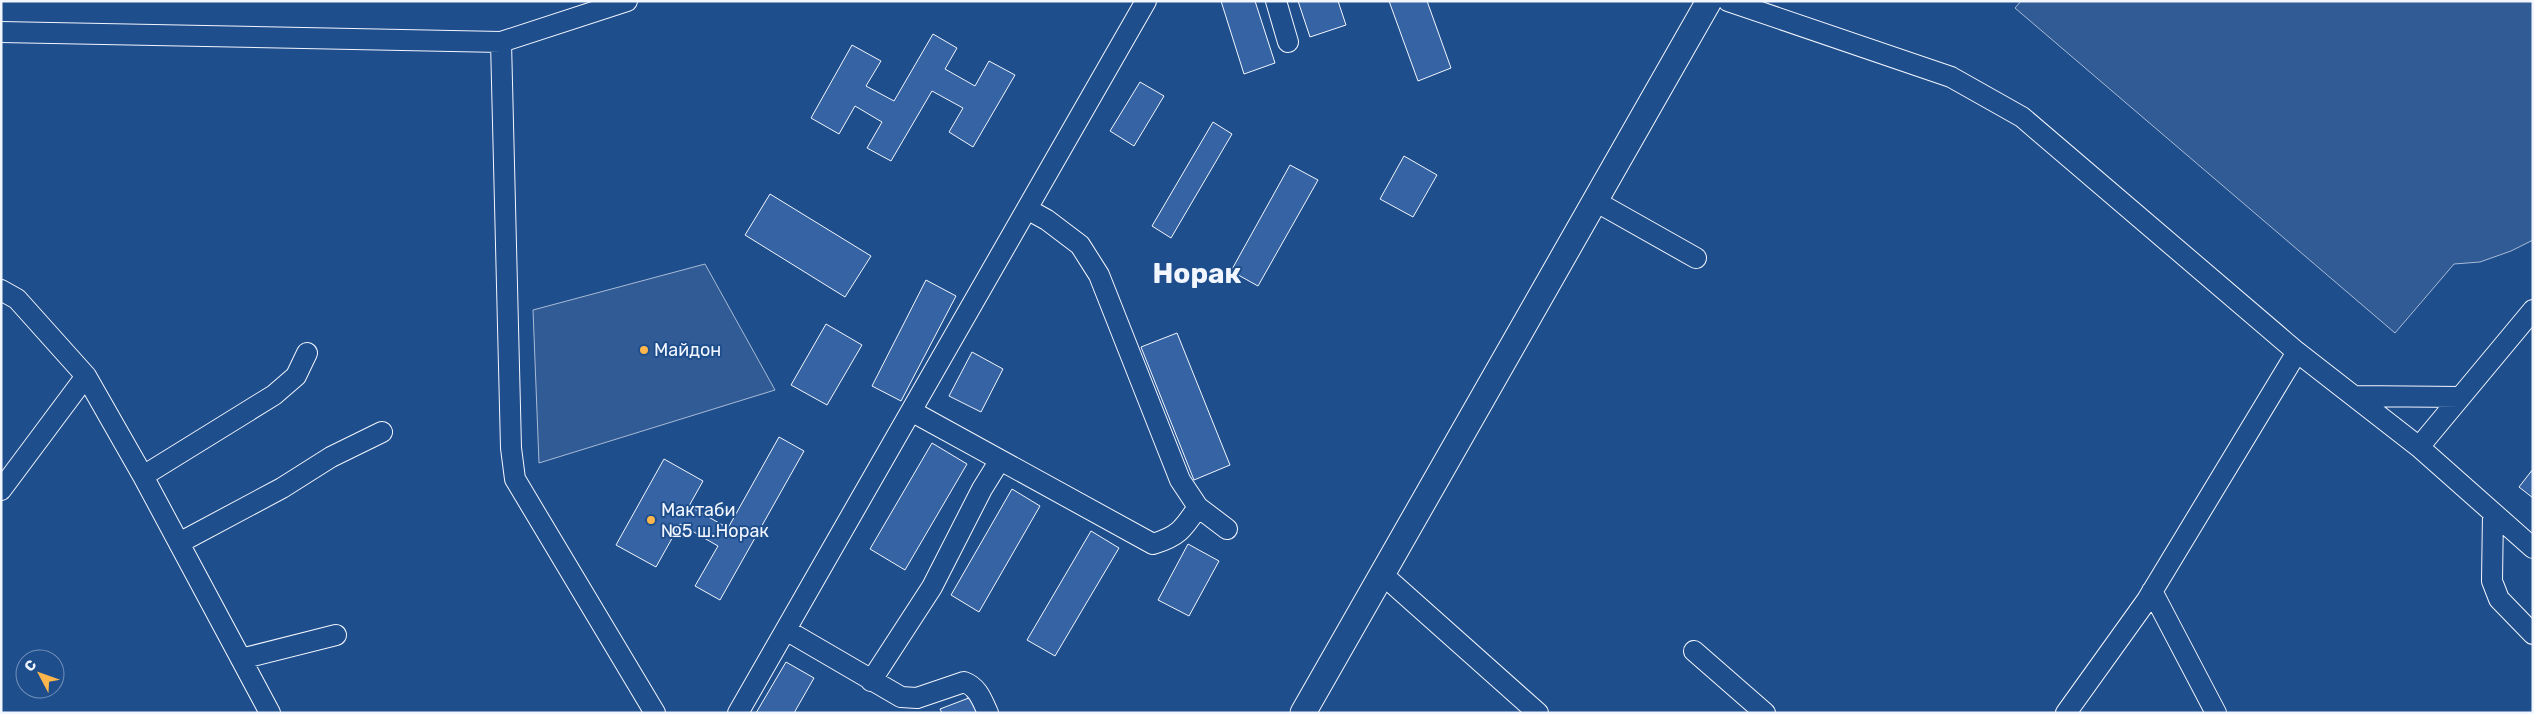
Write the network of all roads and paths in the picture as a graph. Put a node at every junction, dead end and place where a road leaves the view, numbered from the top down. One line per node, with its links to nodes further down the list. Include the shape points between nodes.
1 (627, 1): 7 (street)
2 (1146, 1): 10 (street)
3 (1276, 1): 8 (street)
4 (1709, 1): 9 (main road)
5 (1728, 1): 14 (street, via 1951,77 2022,117)
6 (1, 32): 7 (street)
7 (501, 42): 40 (street, via 511,448 515,479)
8 (1288, 42)
9 (1595, 201): 11 (street); 30 (main road)
10 (1027, 209): 19 (street); 25 (street, via 1080,245 1099,275 1180,480)
11 (1696, 258)
12 (1, 290): 16 (street, via 17,299)
13 (2531, 314): 18 (street)
14 (2297, 352): 17 (street); 31 (street)
15 (307, 353): 23 (street, via 296,376 274,395)
16 (86, 376): 23 (street); 24 (street)
17 (2354, 396): 18 (street); 21 (street)
18 (2460, 397): 21 (street)
19 (911, 411): 22 (street); 32 (street)
20 (382, 432): 28 (street, via 331,457 282,488)
21 (2419, 447): 26 (street)
22 (1000, 460): 25 (street, via 1153,544 1172,538); 37 (street, via 932,587)
23 (143, 476): 28 (street)
24 (1, 490)
25 (1198, 507): 27 (street)
26 (2493, 513): 29 (street); 33 (street, via 2492,581 2500,599)
27 (1227, 529)
28 (179, 543): 36 (street)
29 (2533, 548)
30 (1382, 574): 43 (main road); 44 (street)
31 (2152, 592): 46 (street); 47 (street)
32 (786, 630): 37 (street); 41 (street)
33 (2533, 634)
34 (336, 635): 36 (street)
35 (1694, 651): 45 (street)
36 (241, 659): 39 (street)
37 (871, 681): 38 (street)
38 (920, 706): 42 (street, via 964,682 973,685)
39 (270, 713)
40 (655, 713)
41 (738, 713)
42 (988, 713)
43 (1303, 713)
44 (1538, 713)
45 (1765, 713)
46 (2066, 713)
47 (2216, 713)

